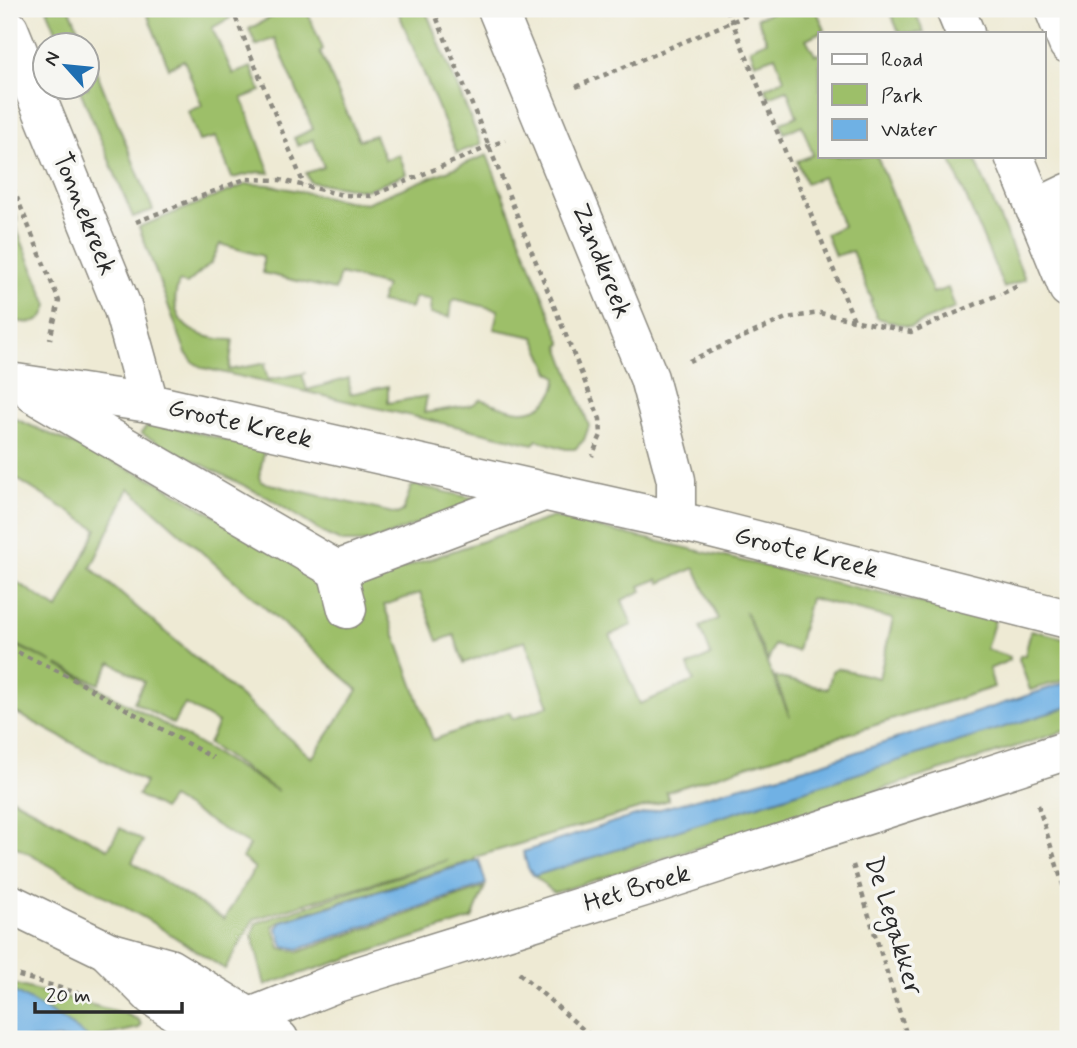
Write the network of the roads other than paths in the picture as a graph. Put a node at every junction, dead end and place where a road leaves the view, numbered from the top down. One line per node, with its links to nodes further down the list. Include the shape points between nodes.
1 (497, 9): 13 (street, Zandkreek, via 649,378 676,480)
2 (955, 9): 5 (street)
3 (1054, 9): 6 (street)
4 (9, 29): 11 (street, Tonnekreek, via 123,309)
5 (965, 32)
6 (1068, 44)
7 (1015, 158): 8 (street)
8 (1051, 201): 9 (street)
9 (1068, 288)
10 (13, 383): 11 (street, Groote Kreek); 14 (street, Groote Kreek)
11 (149, 403): 12 (street, Groote Kreek)
12 (543, 492): 13 (street, Groote Kreek); 14 (street)
13 (676, 521): 16 (street, Groote Kreek)
14 (337, 570): 15 (street)
15 (347, 609)
16 (1068, 619)
17 (1068, 750): 20 (street, Het Broek, via 336,983)
18 (9, 903): 19 (street)
19 (108, 951): 20 (street, via 169,968); 21 (street, via 152,996)
20 (249, 1017): 21 (street, Het Broek); 22 (street)
21 (211, 1037)
22 (279, 1039)

